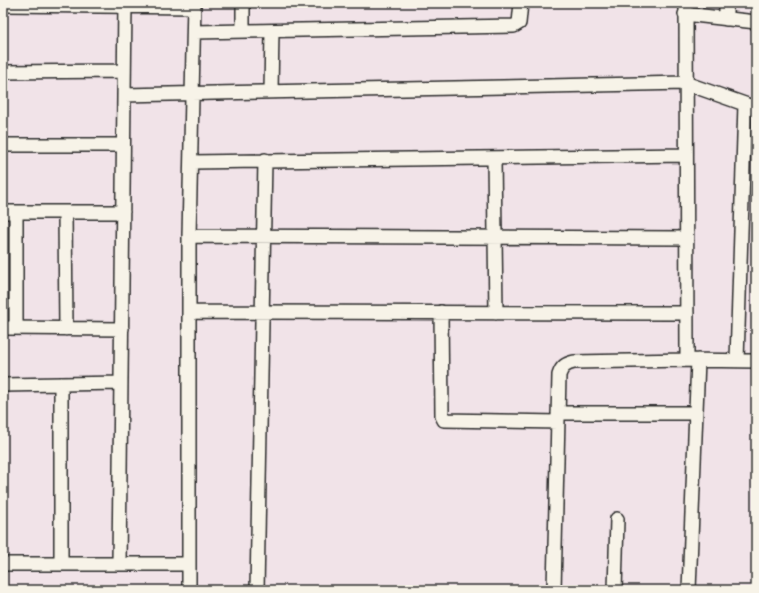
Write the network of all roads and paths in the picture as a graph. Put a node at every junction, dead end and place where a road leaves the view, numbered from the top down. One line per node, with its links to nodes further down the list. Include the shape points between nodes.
1 (243, 3): 10 (street)
2 (521, 3): 11 (street, via 521,18 514,26)
3 (726, 3): 8 (street)
4 (3, 5): 5 (street)
5 (125, 5): 6 (street); 13 (street)
6 (194, 5): 12 (street)
7 (686, 9): 8 (street); 15 (street)
8 (726, 18): 9 (street)
9 (756, 22)
10 (243, 31): 11 (street); 12 (street)
11 (272, 31): 16 (street)
12 (194, 32): 17 (street)
13 (124, 71): 14 (street); 18 (street)
14 (3, 72)
15 (685, 83): 16 (street); 19 (street); 22 (street)
16 (271, 92): 17 (street)
17 (193, 94): 18 (street); 25 (street)
18 (124, 95): 21 (street)
19 (750, 106): 42 (street)
20 (3, 145): 21 (street)
21 (123, 145): 28 (street)
22 (686, 155): 23 (street); 32 (street)
23 (494, 158): 24 (street); 31 (street)
24 (265, 160): 25 (street); 30 (street)
25 (192, 162): 29 (street)
26 (10, 212): 27 (street); 38 (street)
27 (65, 212): 28 (street); 39 (street)
28 (123, 212): 40 (street)
29 (189, 236): 30 (street); 33 (street)
30 (264, 236): 31 (street); 34 (street)
31 (495, 237): 32 (street); 36 (street)
32 (686, 238): 37 (street)
33 (189, 312): 34 (street); 53 (street)
34 (262, 312): 35 (street); 55 (street)
35 (441, 312): 36 (street); 48 (street, via 444,420)
36 (496, 312): 37 (street)
37 (687, 313): 41 (street)
38 (10, 328): 39 (street)
39 (66, 329): 40 (street)
40 (122, 329): 44 (street)
41 (692, 360): 42 (street); 47 (street); 48 (street, via 567,364 561,368 559,375)
42 (737, 360): 43 (street)
43 (756, 361)
44 (121, 383): 45 (street); 52 (street)
45 (61, 384): 46 (street); 51 (street)
46 (3, 385)
47 (696, 413): 48 (street); 58 (street)
48 (558, 417): 56 (street)
49 (617, 519): 57 (street)
50 (3, 564): 51 (street)
51 (61, 564): 52 (street)
52 (120, 564): 53 (street)
53 (189, 564): 54 (street)
54 (189, 590)
55 (257, 590)
56 (554, 590)
57 (615, 590)
58 (689, 590)

